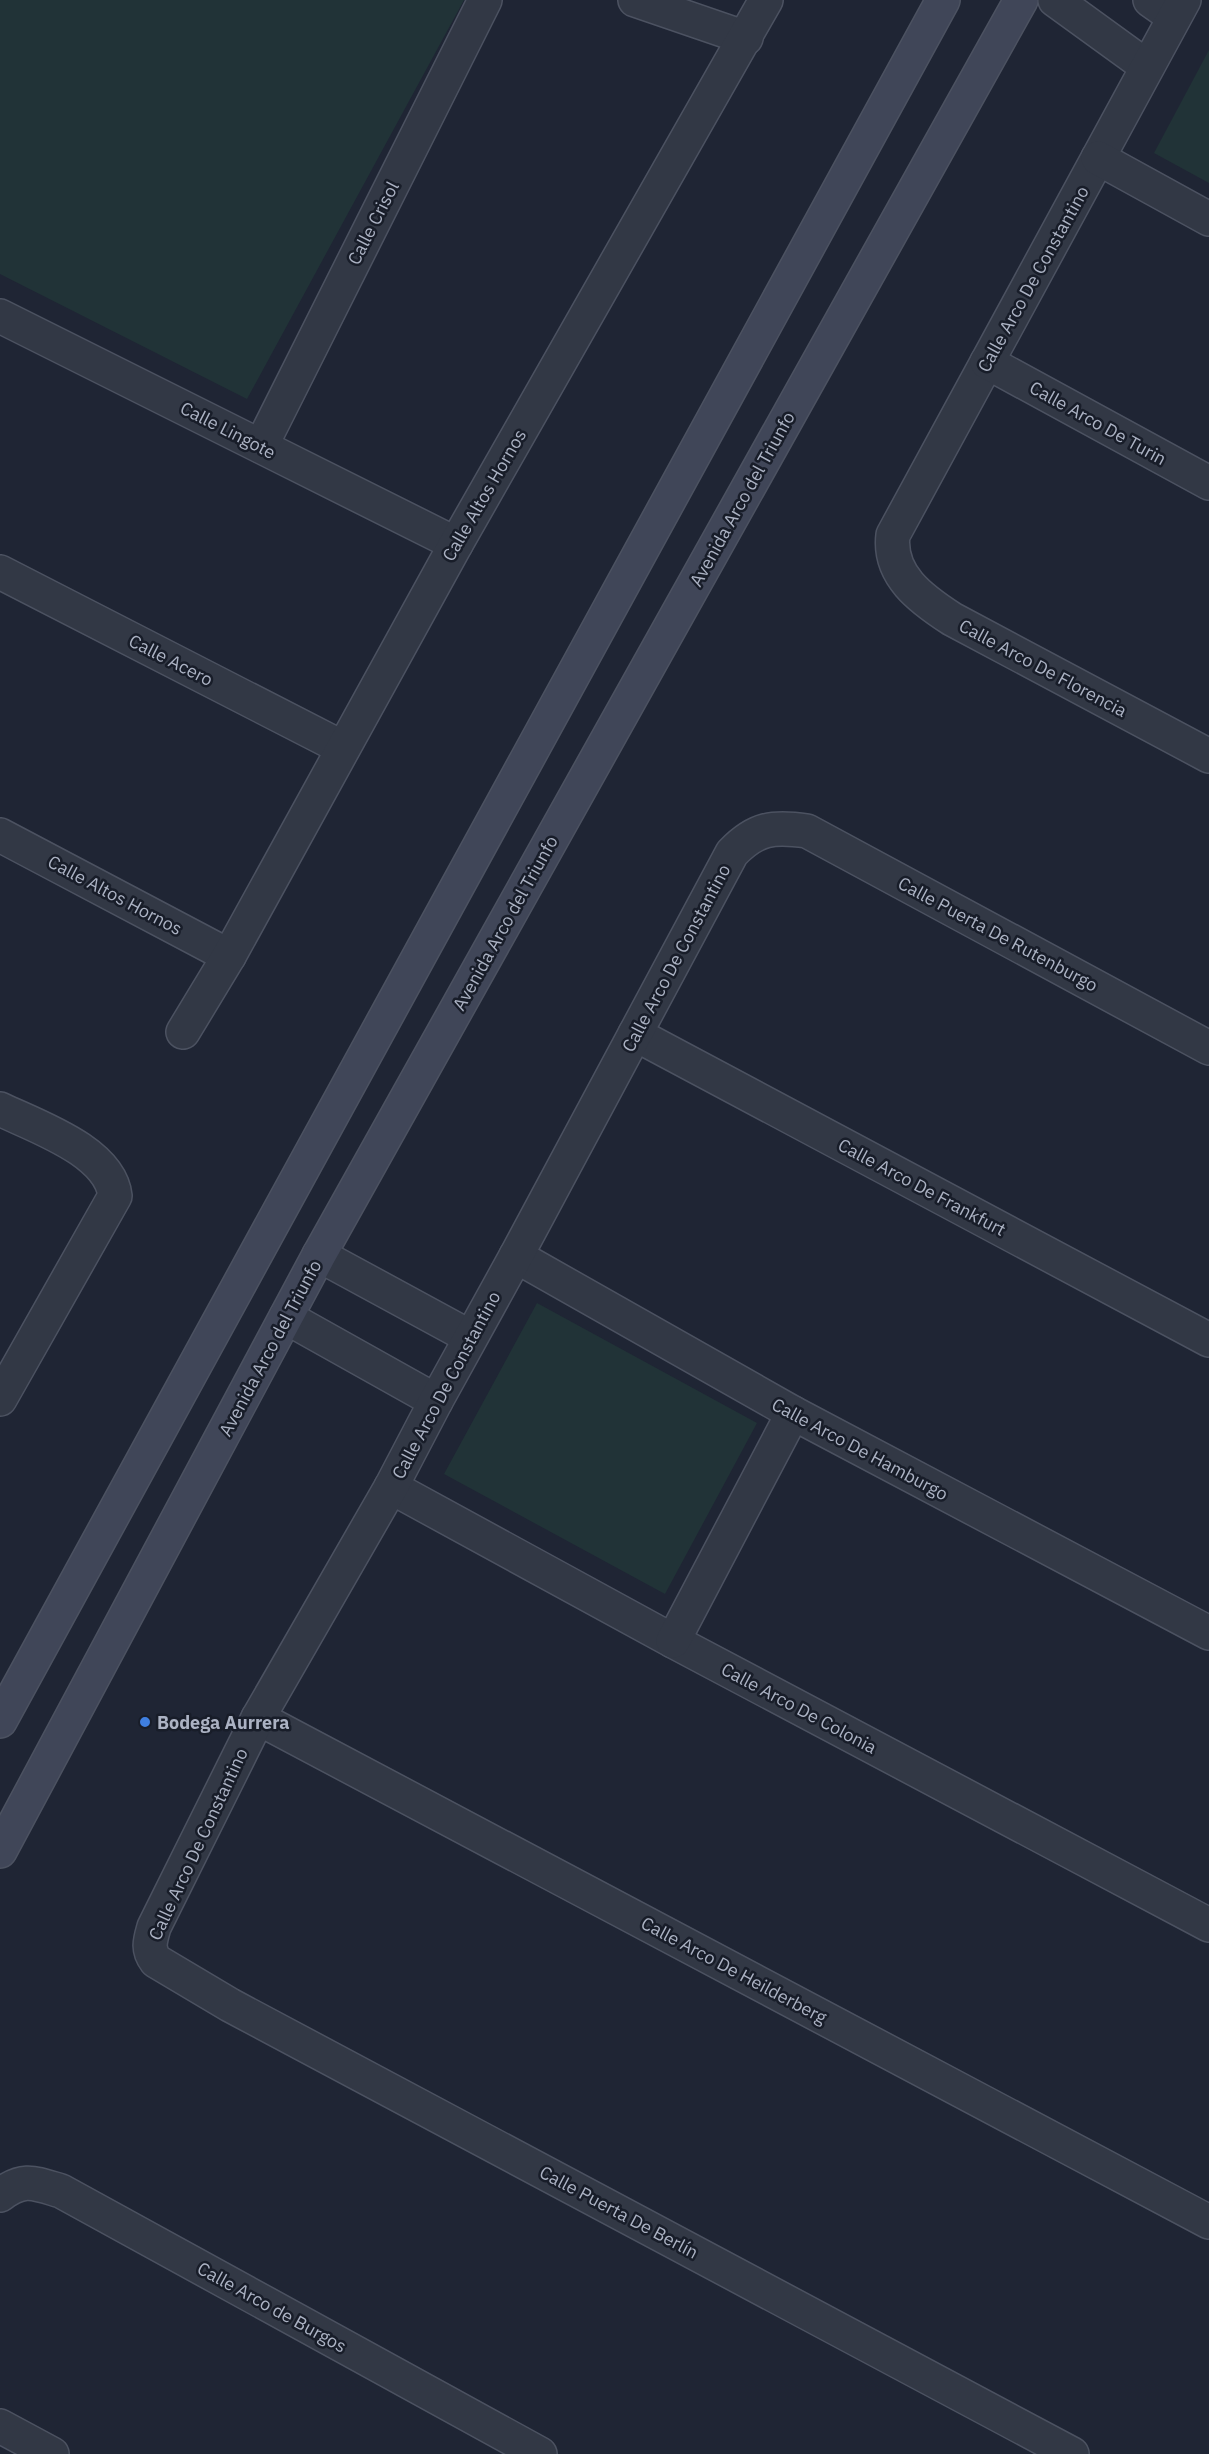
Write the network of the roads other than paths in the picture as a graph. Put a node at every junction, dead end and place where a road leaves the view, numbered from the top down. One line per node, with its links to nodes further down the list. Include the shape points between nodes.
1 (484, 0): 14 (street, Calle Crisol)
2 (635, 0): 8 (street)
3 (766, 0): 8 (street, Calle Altos Hornos)
4 (943, 0): 40 (street)
5 (1021, 0): 28 (street, Avenida Arco del Triunfo)
6 (1055, 0): 9 (street)
7 (1169, 6): 9 (street, Calle Arco De Constantino)
8 (746, 38): 16 (street, Calle Altos Hornos)
9 (1146, 66): 10 (street, Calle Arco De Constantino)
10 (1098, 158): 11 (street); 13 (street, Calle Arco De Constantino)
11 (1209, 219)
12 (0, 316): 14 (street, Calle Lingote)
13 (987, 362): 15 (street, Calle Arco De Turin); 17 (street, Calle Arco De Constantino, via 893,535)
14 (261, 446): 16 (street, Calle Lingote)
15 (1209, 483)
16 (456, 544): 19 (street, Calle Altos Hornos)
17 (893, 561): 20 (street, Calle Arco De Florencia, via 924,601 952,619)
18 (0, 572): 19 (street, Calle Acero)
19 (343, 748): 23 (street, Calle Altos Hornos)
20 (1209, 756)
21 (784, 828): 25 (street, Calle Arco De Constantino, via 748,837 732,853); 26 (street, Calle Puerta De Rutenburgo, via 807,831)
22 (0, 835): 23 (street, Calle Altos Hornos)
23 (229, 956): 24 (street, Calle Altos Hornos)
24 (183, 1032)
25 (635, 1034): 29 (street, Calle Arco De Constantino); 32 (street, Calle Arco De Frankfurt)
26 (1209, 1048)
27 (0, 1109): 33 (street, via 77,1147 110,1179 115,1196)
28 (320, 1255): 30 (street, Avenida Arco del Triunfo); 31 (street)
29 (516, 1256): 31 (street, Calle Arco De Constantino); 35 (street, Calle Arco De Hamburgo)
30 (286, 1317): 34 (street); 41 (street, Avenida Arco del Triunfo)
31 (470, 1337): 34 (street, Calle Arco De Constantino)
32 (1209, 1340)
33 (0, 1399)
34 (436, 1401): 36 (street, Calle Arco De Constantino)
35 (793, 1413): 37 (street, Calle Arco De Hamburgo); 38 (street)
36 (391, 1487): 38 (street, Calle Arco De Colonia); 39 (street, Calle Arco De Constantino)
37 (1209, 1633)
38 (673, 1641): 42 (street, Calle Arco De Colonia)
39 (258, 1718): 43 (street, Calle Arco De Constantino, via 154,1927 150,1954); 45 (street, Calle Arco De Heilderberg)
40 (0, 1721)
41 (0, 1851)
42 (1209, 1925)
43 (166, 1968): 49 (street, Calle Puerta De Berlín)
44 (0, 2195): 48 (street, Calle Arco de Burgos, via 13,2185 29,2181 61,2191)
45 (1209, 2222)
46 (0, 2426): 47 (street)
47 (52, 2454)
48 (540, 2454)
49 (1072, 2454)

